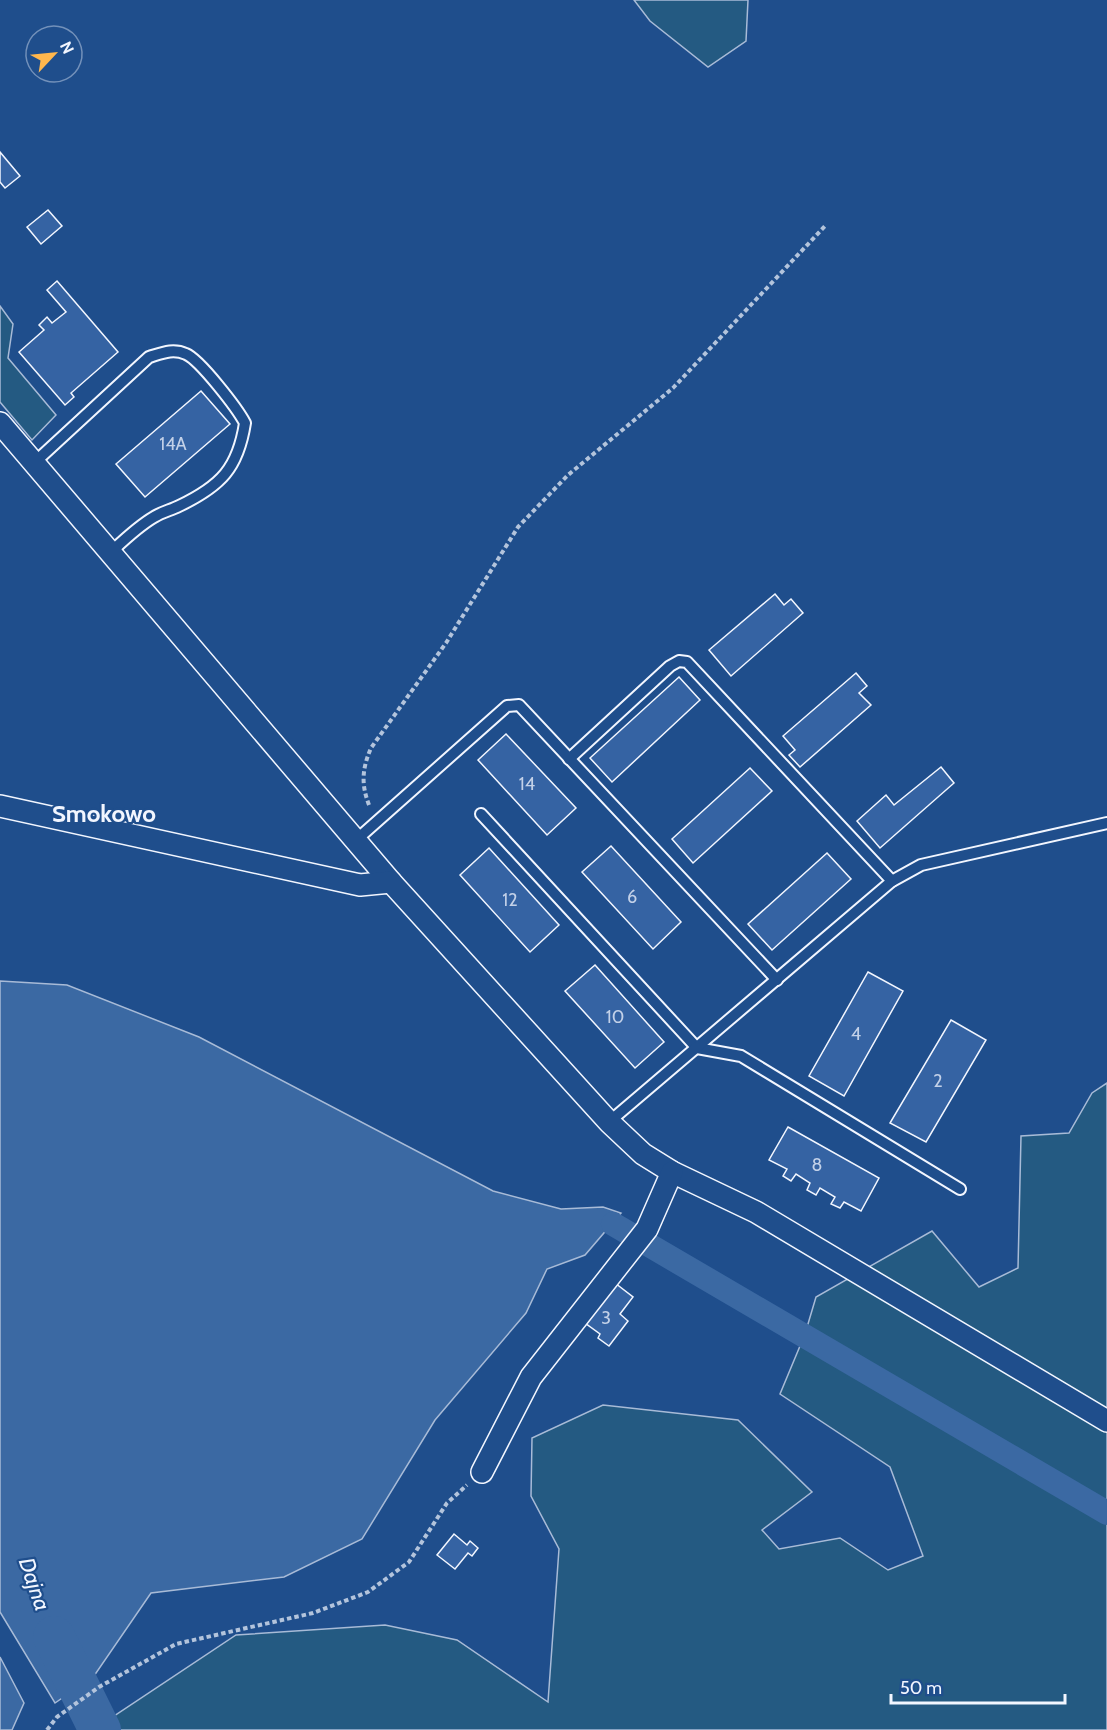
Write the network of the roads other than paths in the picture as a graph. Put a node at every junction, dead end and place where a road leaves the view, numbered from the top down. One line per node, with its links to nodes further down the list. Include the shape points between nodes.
1 (0, 423): 2 (street)
2 (34, 463): 3 (street); 3 (lane, via 149,357 170,350 188,354 236,406 245,423 242,442 223,479 155,516)
3 (110, 553): 8 (street)
4 (569, 759): 8 (lane, via 519,705 507,706); 9 (lane, via 670,666 687,662); 11 (lane)
5 (0, 806): 10 (street, via 360,885)
6 (481, 814): 12 (lane)
7 (1107, 823): 9 (lane, via 921,865)
8 (355, 841): 10 (street)
9 (892, 881): 11 (lane)
10 (391, 882): 13 (street)
11 (777, 980): 12 (lane)
12 (697, 1048): 13 (lane); 15 (lane, via 741,1056)
13 (609, 1122): 14 (street, via 644,1154)
14 (672, 1172): 16 (street, via 756,1212); 17 (street, via 646,1229 531,1377)
15 (960, 1189)
16 (1107, 1421)
17 (482, 1472)

